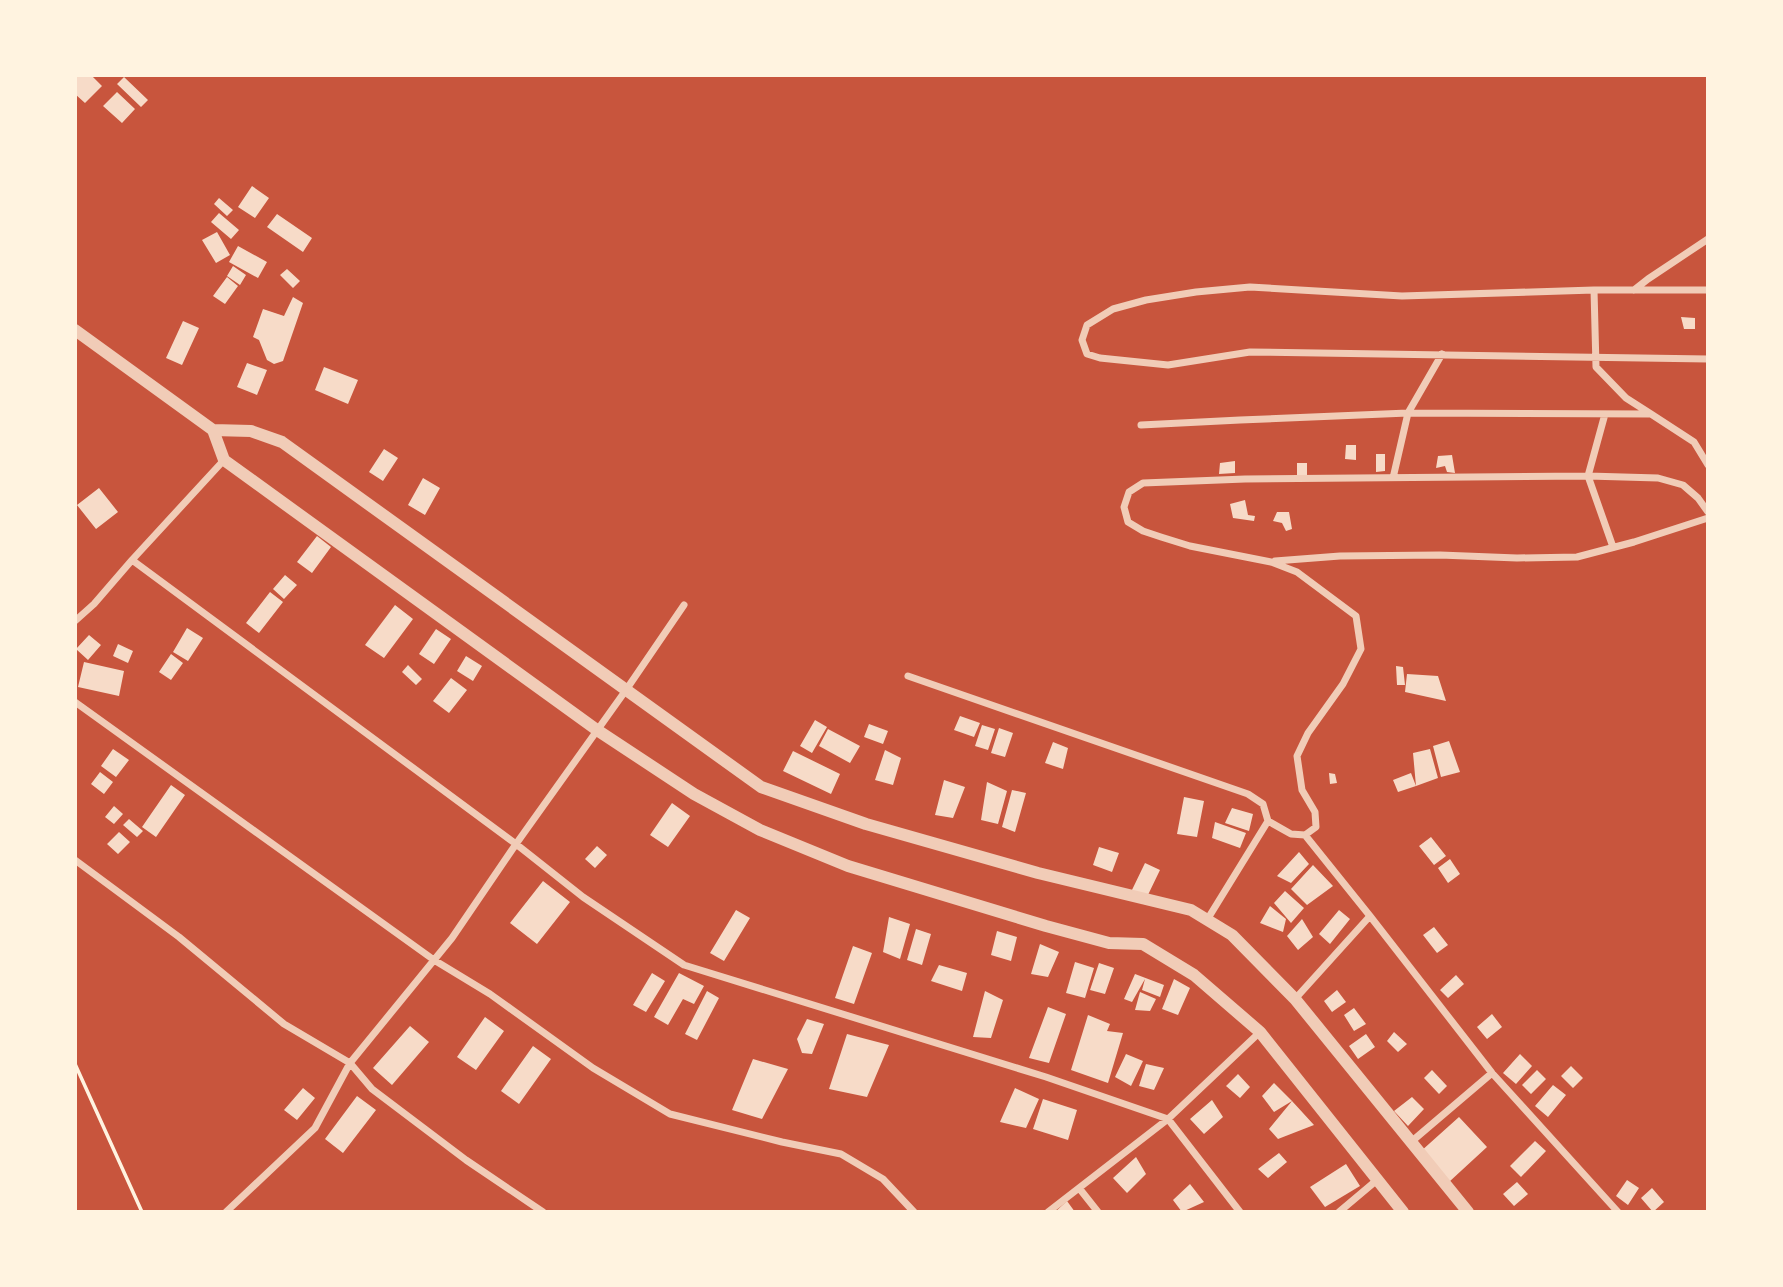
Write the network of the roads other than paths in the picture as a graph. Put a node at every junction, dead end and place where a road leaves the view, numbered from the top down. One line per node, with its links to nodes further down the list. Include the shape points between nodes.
1 (1708, 239): 3 (street)
2 (1594, 290): 3 (street); 6 (street, via 1402,296 1250,287 1146,300 1113,309 1087,325 1082,340 1087,354 1100,358 1168,365 1250,352); 7 (street)
3 (1634, 290): 4 (street)
4 (1708, 290)
5 (75, 330): 13 (street)
6 (1442, 354): 7 (street); 9 (street)
7 (1595, 356): 8 (street); 11 (street, via 1596,367 1609,381)
8 (1708, 359)
9 (1408, 413): 10 (street); 12 (street); 17 (street)
10 (1605, 414): 11 (street); 16 (street)
11 (1651, 414): 15 (street, via 1694,442)
12 (1141, 425)
13 (213, 430): 14 (street); 26 (street, via 251,431 282,442)
14 (224, 460): 21 (street); 28 (street)
15 (1708, 465)
16 (1588, 476): 17 (street); 18 (street, via 1658,478 1683,485); 20 (street)
17 (1393, 478): 22 (street, via 1143,483 1129,492 1128,522 1143,531 1190,546)
18 (1708, 512)
19 (1708, 518): 20 (street)
20 (1612, 547): 22 (street, via 1577,557 1390,555)
21 (131, 560): 24 (street); 31 (street)
22 (1271, 562): 30 (street, via 1297,572 1356,616 1361,649 1297,755 1302,790 1315,812 1316,827)
23 (684, 605): 26 (street)
24 (75, 621)
25 (908, 676): 29 (street, via 1248,794 1263,804)
26 (626, 690): 28 (street); 34 (street, via 761,787 866,824 1191,910)
27 (75, 702): 35 (street)
28 (597, 730): 31 (street); 37 (street, via 694,794 760,830 848,866 1109,943 1143,944 1194,975)
29 (1268, 821): 30 (street, via 1291,834); 34 (street)
30 (1305, 835): 33 (street)
31 (516, 844): 35 (street); 40 (street, via 583,897 684,965)
32 (75, 860): 38 (street, via 179,937 284,1024)
33 (1370, 916): 36 (street); 39 (street)
34 (1206, 920): 36 (street, via 1232,935)
35 (434, 960): 38 (street); 46 (street, via 593,1068 670,1114 841,1154 883,1179)
36 (1295, 999): 41 (street)
37 (1260, 1032): 40 (street); 42 (street)
38 (350, 1063): 44 (street, via 315,1128); 45 (street, via 372,1089)
39 (1492, 1073): 41 (street); 53 (street)
40 (1168, 1119): 43 (street); 49 (street)
41 (1411, 1142): 52 (street)
42 (1377, 1180): 50 (street); 51 (street)
43 (1079, 1188): 47 (street); 48 (street)
44 (226, 1212)
45 (544, 1212)
46 (914, 1212)
47 (1048, 1212)
48 (1098, 1212)
49 (1240, 1212)
50 (1339, 1212)
51 (1404, 1212)
52 (1468, 1212)
53 (1618, 1212)

